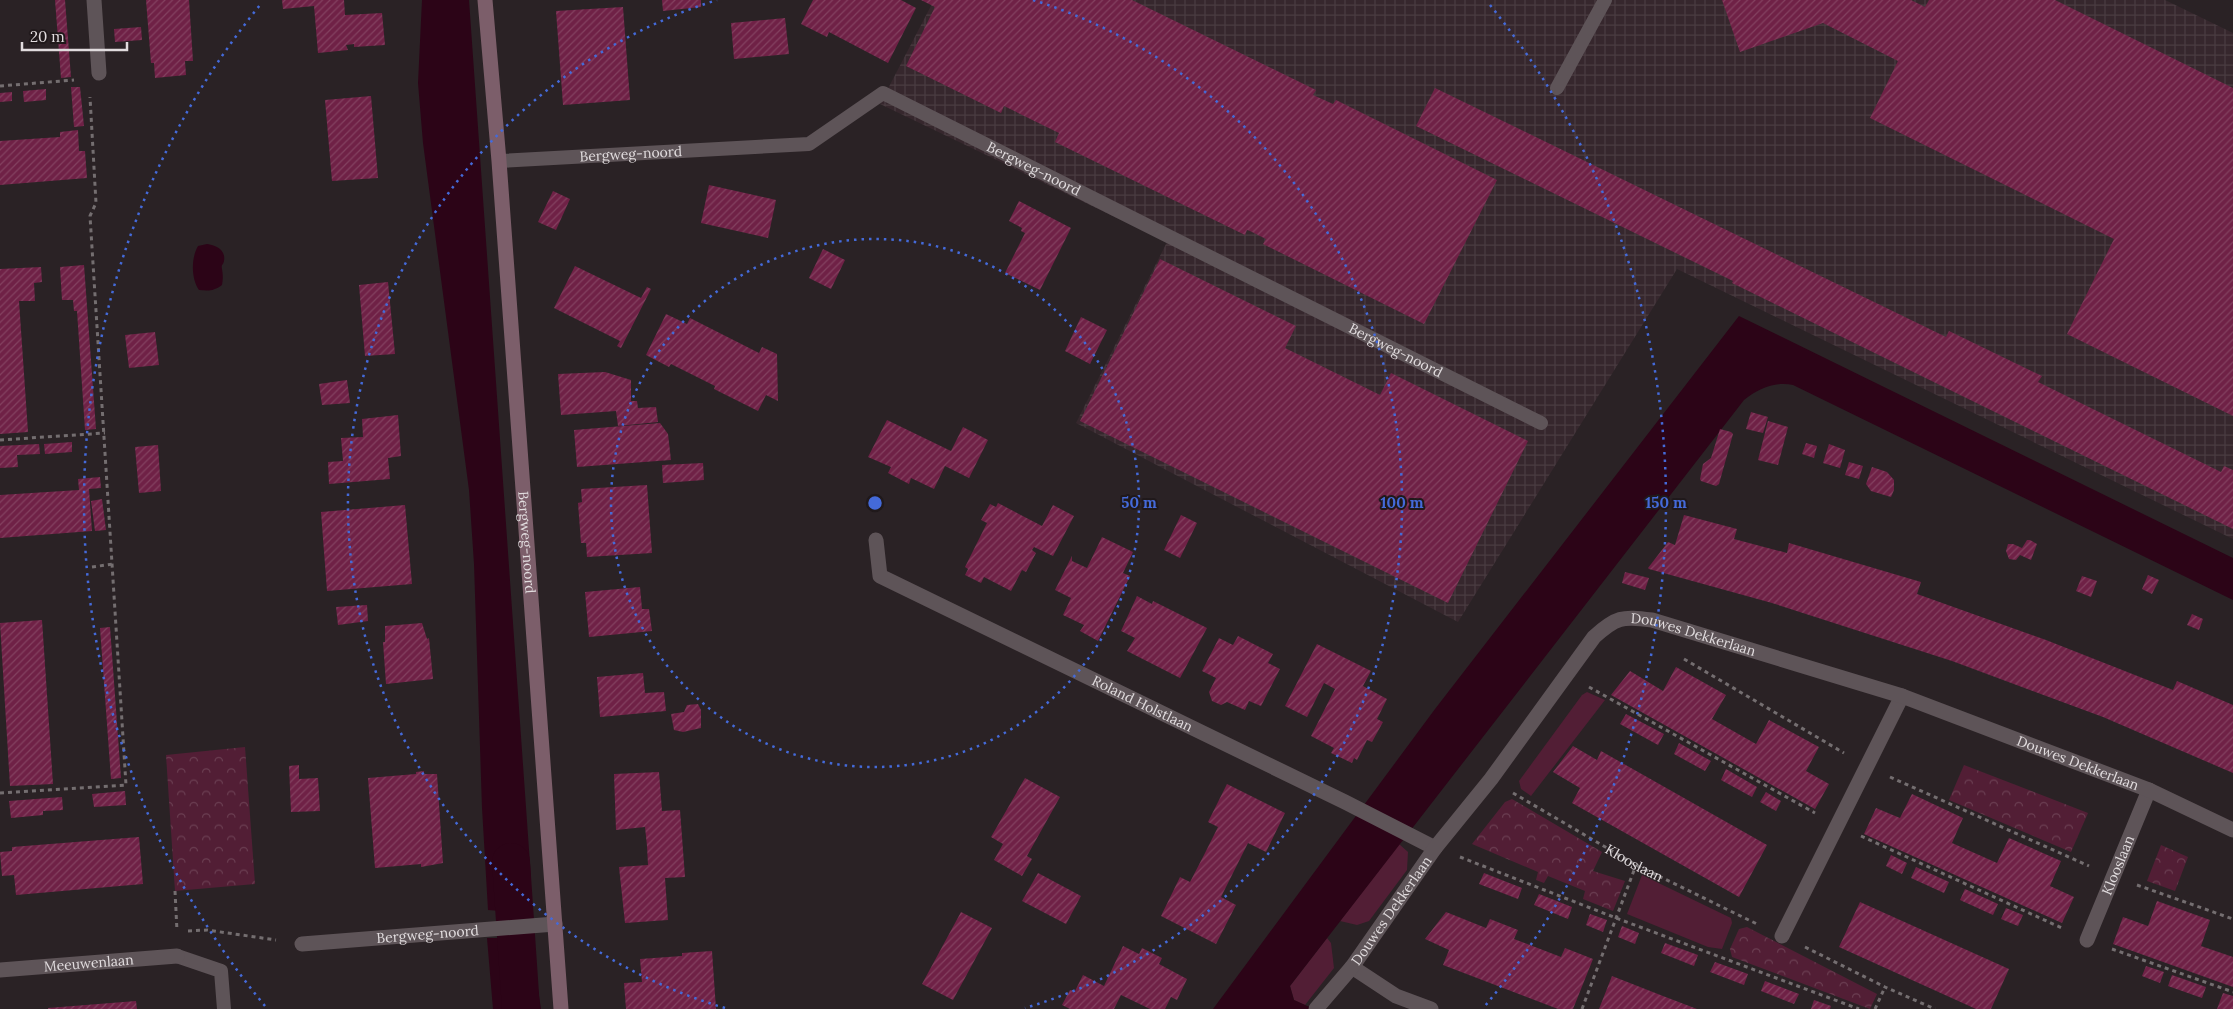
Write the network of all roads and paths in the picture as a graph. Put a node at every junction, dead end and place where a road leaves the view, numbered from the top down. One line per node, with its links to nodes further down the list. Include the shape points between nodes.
1 (94, 0): 4 (street)
2 (485, 0): 7 (street, Bergweg-noord)
3 (1605, 0): 6 (lane)
4 (97, 76): 5 (path); 9 (path, via 90,84 96,203 90,216)
5 (0, 86)
6 (1557, 88)
7 (499, 161): 8 (lane, Bergweg-noord, via 809,144 883,93); 29 (street, Bergweg-noord)
8 (1541, 423)
9 (106, 433): 10 (path); 12 (path)
10 (0, 440)
11 (876, 540): 23 (street, Roland Holstlaan, via 880,576)
12 (113, 564): 13 (path); 20 (path, via 126,785)
13 (92, 567)
14 (1678, 655): 17 (path)
15 (1567, 674): 16 (street, Douwes Dekkerlaan, via 1612,621 1630,617 1652,620); 18 (street, Douwes Dekkerlaan); 21 (path)
16 (1902, 696): 17 (street); 19 (street, Douwes Dekkerlaan)
17 (1867, 766): 21 (street); 25 (path)
18 (1491, 779): 23 (street, Douwes Dekkerlaan); 24 (path, Klooslaan)
19 (2149, 790): 22 (street, Douwes Dekkerlaan); 25 (street, Klooslaan)
20 (0, 794)
21 (1838, 825): 31 (street); 32 (path)
22 (2233, 830)
23 (1435, 848): 27 (path); 35 (street, Douwes Dekkerlaan)
24 (1636, 865): 27 (path); 31 (path, Klooslaan)
25 (2113, 876): 28 (path); 32 (street, Klooslaan)
26 (175, 891): 34 (path)
27 (1616, 918): 43 (path); 44 (path)
28 (2233, 919)
29 (555, 924): 33 (street, Bergweg-noord); 41 (street, Bergweg-noord)
30 (187, 931): 33 (path, via 207,930)
31 (1782, 936): 37 (path, Klooslaan)
32 (2087, 940): 38 (path)
33 (302, 944)
34 (177, 956): 36 (street, Meeuwenlaan); 40 (lane, Meeuwenlaan, via 221,971)
35 (1352, 966): 39 (street, Douwes Dekkerlaan); 42 (street, via 1396,996)
36 (0, 970)
37 (1885, 987): 45 (path); 46 (path, Klooslaan)
38 (2233, 992)
39 (1319, 1004)
40 (224, 1009)
41 (561, 1009)
42 (1431, 1009)
43 (1582, 1009)
44 (1859, 1009)
45 (1875, 1009)
46 (1935, 1009)

